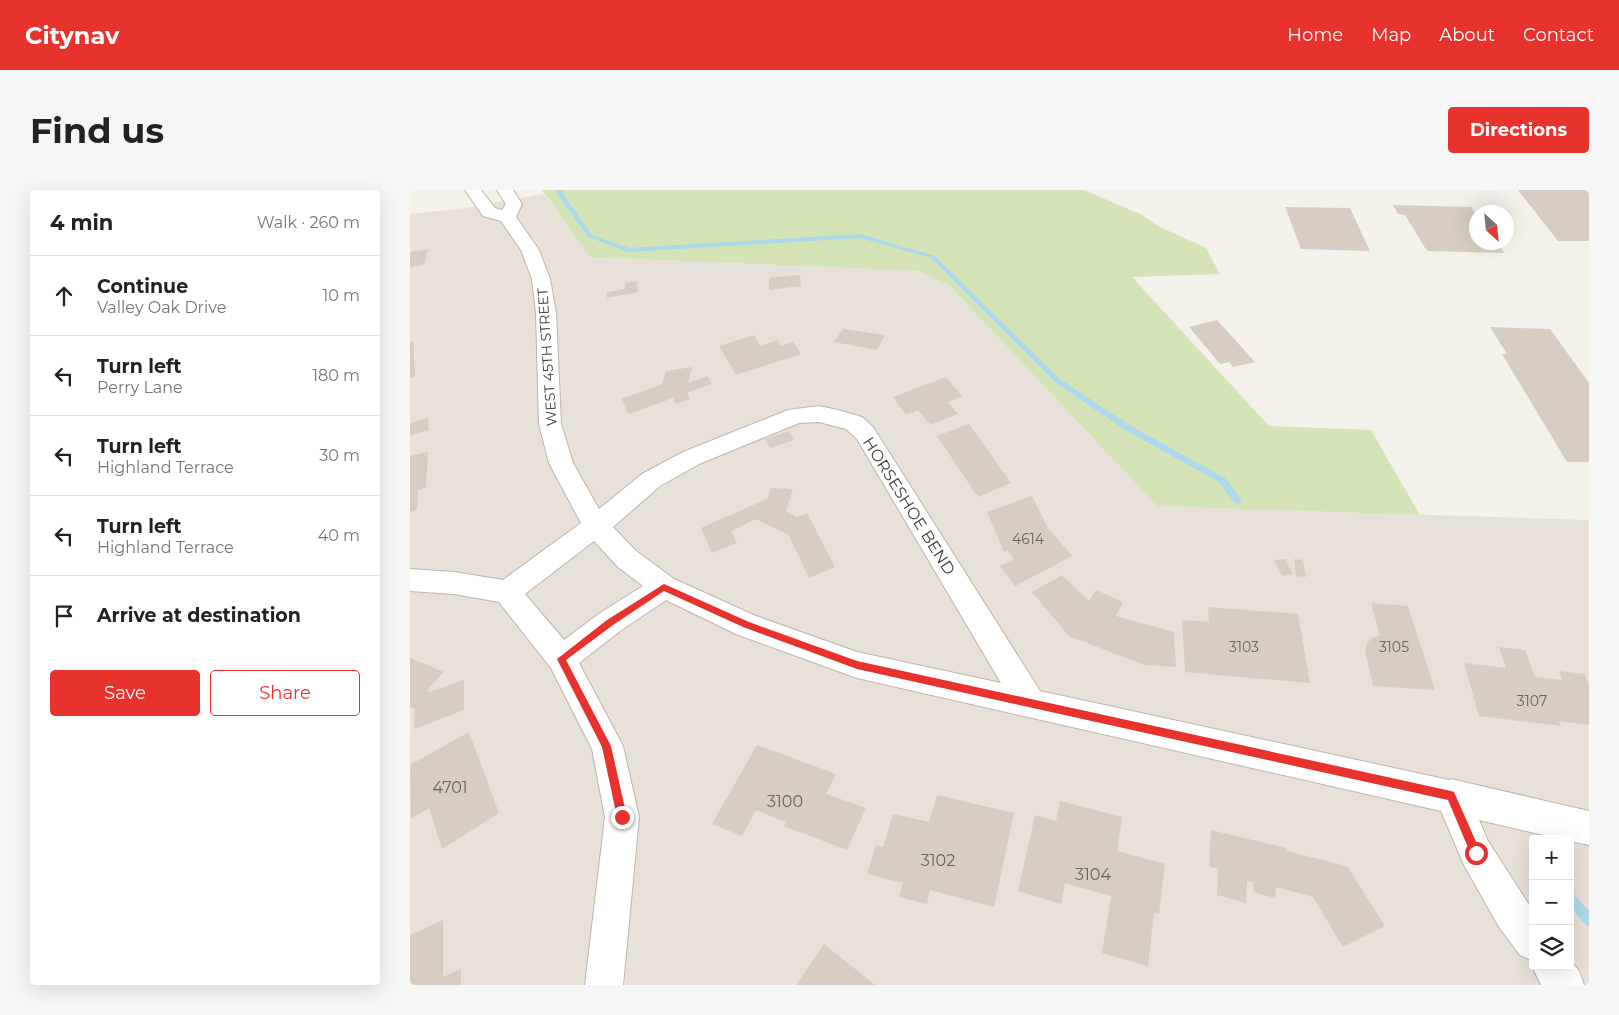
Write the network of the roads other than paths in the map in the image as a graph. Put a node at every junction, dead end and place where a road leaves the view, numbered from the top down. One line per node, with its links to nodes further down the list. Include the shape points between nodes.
1 (473, 190): 3 (street, via 489,212)
2 (505, 190): 3 (street, via 514,204)
3 (507, 217): 4 (street, WEST 45TH STREET, via 530,250 541,279 546,313 550,424 559,455)
4 (596, 526): 6 (street, WEST 45TH STREET, via 627,559); 7 (street, HORSESHOE BEND); 9 (street, HORSESHOE BEND, via 651,480 691,458 796,415 819,414 854,423 866,434)
5 (410, 580): 7 (street, via 454,582)
6 (664, 587): 8 (street); 9 (street, WEST 45TH STREET, via 746,625 857,665)
7 (507, 592): 8 (street)
8 (561, 659): 14 (street, via 607,746 622,817)
9 (1029, 702): 10 (street, WEST 45TH STREET)
10 (1451, 796): 11 (street, WEST 45TH STREET); 12 (street, via 1476,853)
11 (1589, 828)
12 (1529, 937)
13 (1554, 970): 15 (street)
14 (604, 985)
15 (1565, 985)

